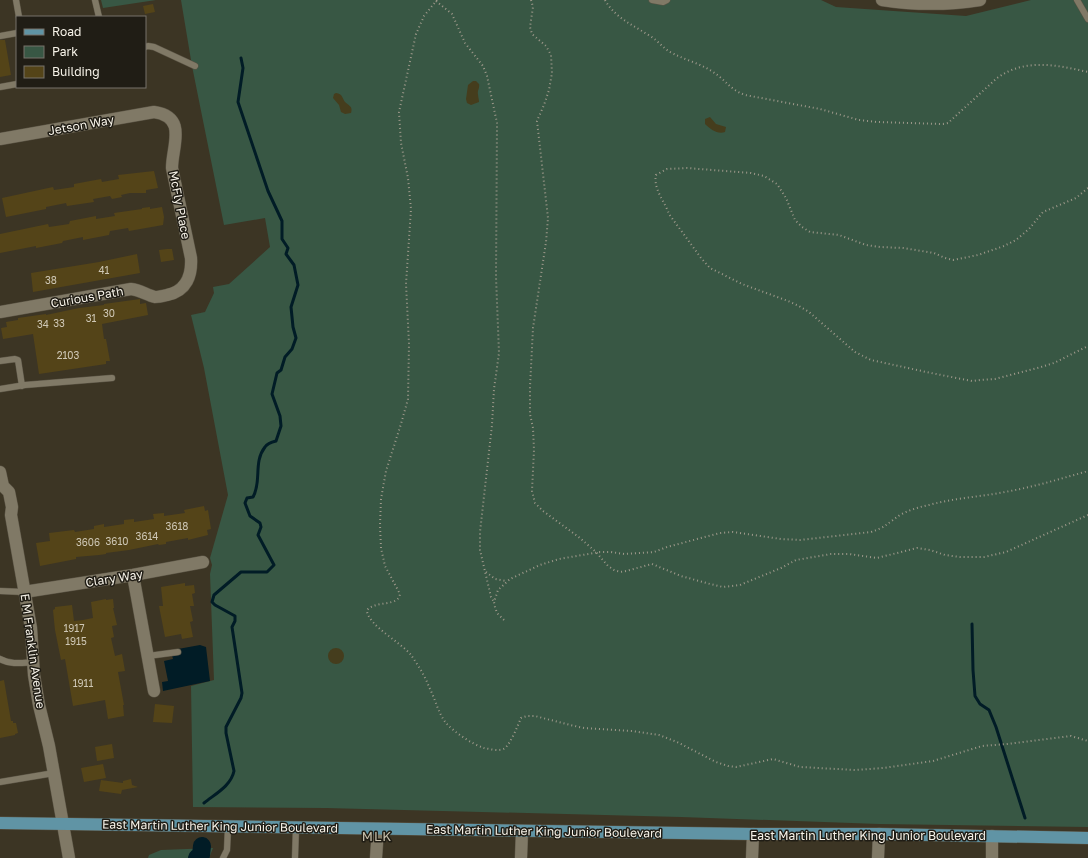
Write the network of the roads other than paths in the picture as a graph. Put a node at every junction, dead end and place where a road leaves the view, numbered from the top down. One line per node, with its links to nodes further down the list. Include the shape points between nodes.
1 (16, 0): 8 (lane)
2 (95, 0): 9 (lane)
3 (652, 0): 4 (lane)
4 (666, 0)
5 (882, 0): 6 (street, via 937,4)
6 (980, 0)
7 (1077, 0): 10 (lane)
8 (19, 16)
9 (98, 16)
10 (1088, 19)
11 (16, 33): 12 (lane)
12 (0, 36)
13 (146, 47): 14 (lane, via 154,47)
14 (195, 66)
15 (16, 84): 16 (lane)
16 (0, 87)
17 (163, 113): 18 (street, Jetson Way, via 154,112); 19 (street, McFly Place, via 175,126 177,133 172,168 191,258)
18 (0, 140)
19 (190, 277): 20 (street, Curious Path, via 179,290 162,296 155,297 131,289)
20 (0, 312)
21 (0, 362): 23 (lane, via 18,360)
22 (112, 378): 23 (lane)
23 (22, 386): 24 (lane)
24 (0, 389)
25 (0, 472): 29 (street, E M Franklin Avenue, via 3,486 1,494 4,509 11,515)
26 (204, 562): 27 (street, Clary Way)
27 (133, 575): 29 (street, Clary Way); 31 (street)
28 (0, 591): 29 (lane)
29 (24, 592): 33 (street, E M Franklin Avenue)
30 (178, 652): 31 (lane)
31 (148, 656): 34 (street)
32 (0, 659): 33 (lane, via 16,664)
33 (34, 662): 35 (street, E M Franklin Avenue, via 39,705)
34 (154, 691)
35 (54, 773): 36 (lane); 38 (street, E M Franklin Avenue)
36 (0, 782)
37 (0, 823): 38 (main road, East Martin Luther King Junior Boulevard)
38 (63, 824): 39 (main road, East Martin Luther King Junior Boulevard); 47 (street, E M Franklin Avenue)
39 (228, 827): 40 (main road, East Martin Luther King Junior Boulevard); 48 (lane)
40 (296, 828): 41 (main road, East Martin Luther King Junior Boulevard); 49 (lane)
41 (378, 829): 42 (main road, East Martin Luther King Junior Boulevard); 50 (street)
42 (522, 831): 43 (main road, East Martin Luther King Junior Boulevard); 51 (street)
43 (753, 834): 44 (main road, East Martin Luther King Junior Boulevard); 52 (street)
44 (879, 834): 45 (main road, East Martin Luther King Junior Boulevard); 53 (street)
45 (992, 836): 46 (main road, East Martin Luther King Junior Boulevard); 54 (street)
46 (1088, 838)
47 (69, 858)
48 (224, 858)
49 (295, 858)
50 (376, 858)
51 (521, 858)
52 (752, 858)
53 (878, 858)
54 (992, 858)

